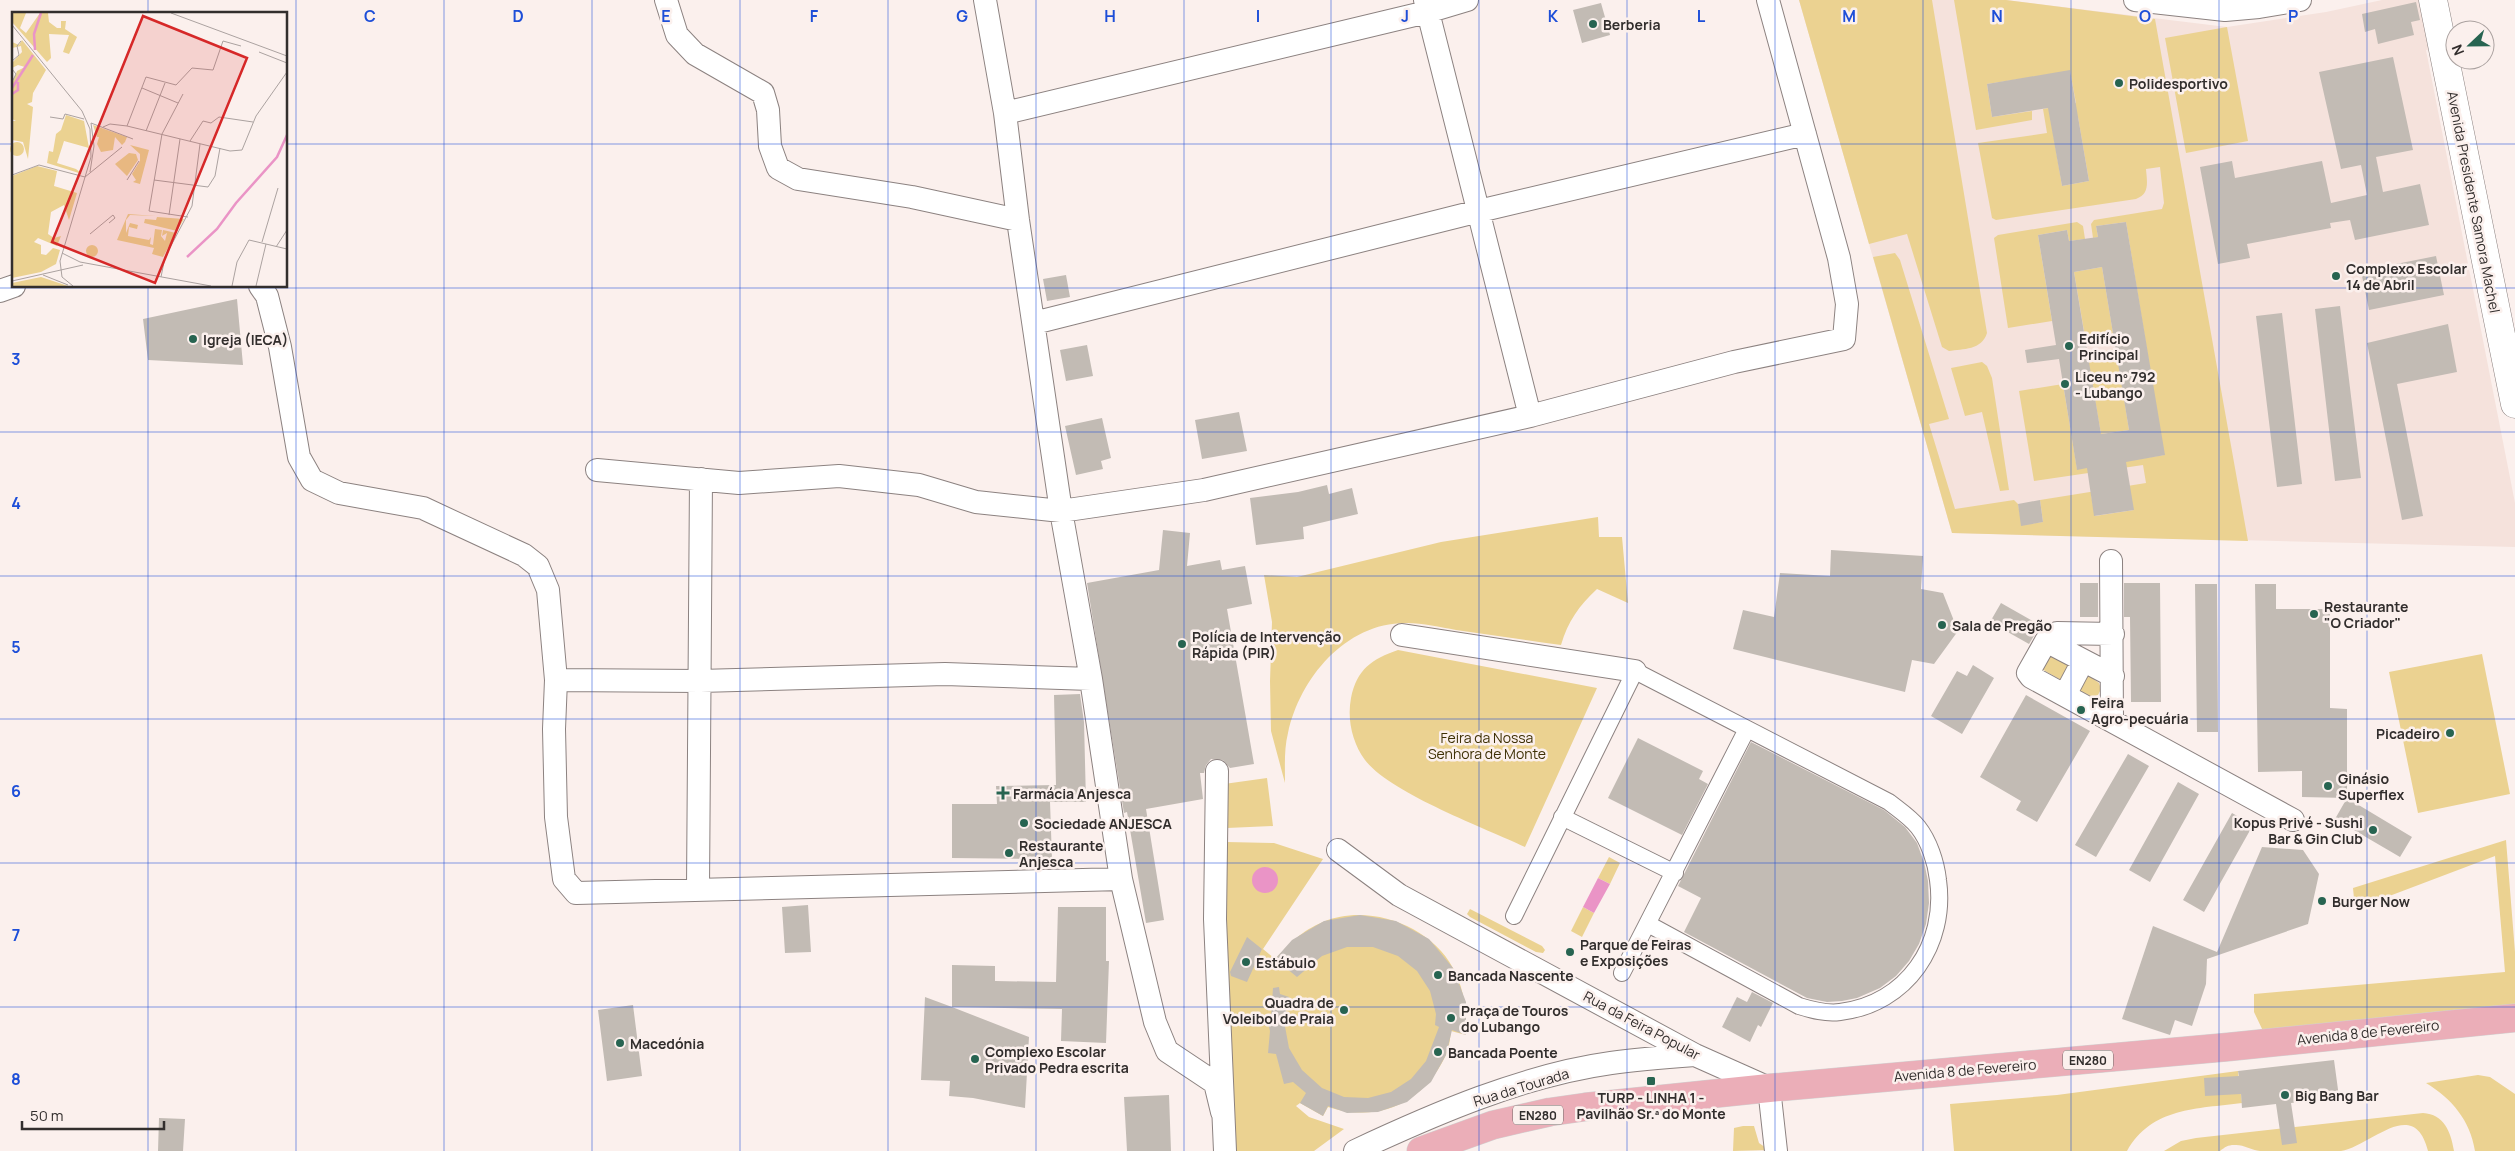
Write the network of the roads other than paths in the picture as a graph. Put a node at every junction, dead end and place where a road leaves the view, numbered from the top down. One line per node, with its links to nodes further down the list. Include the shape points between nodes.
1 (666, 0): 12 (street, via 677,35 695,54 762,93 768,110 770,146 778,168 798,179 912,197)
2 (985, 0): 9 (street)
3 (1467, 0): 8 (street)
4 (1768, 0): 10 (street)
5 (2135, 0): 6 (street, via 2225,10)
6 (2300, 0)
7 (2433, 0): 17 (main road, Avenida Presidente Samora Machel)
8 (1426, 6): 9 (street); 11 (street)
9 (1005, 113): 12 (street)
10 (1805, 134): 11 (street); 18 (street, via 1839,258 1847,304 1844,338 1734,362)
11 (1479, 211): 16 (street); 18 (street)
12 (1018, 220): 16 (street)
13 (12, 287): 15 (street)
14 (261, 288): 30 (street, via 267,296 280,347 299,457 312,480 339,493 423,508 524,555 538,566 548,590)
15 (0, 291)
16 (1034, 323): 21 (street)
17 (2515, 404)
18 (1530, 416): 21 (street, via 1204,490)
19 (597, 470): 20 (street)
20 (701, 479): 21 (street, via 739,482 839,476 919,485 976,502); 31 (street)
21 (1061, 511): 29 (street)
22 (2111, 561): 23 (street)
23 (2113, 634): 25 (street, via 2057,633); 28 (street)
24 (1402, 635): 27 (street)
25 (2046, 641): 26 (street); 32 (street, via 2028,673)
26 (2083, 661): 28 (street); 32 (street)
27 (1635, 671): 34 (street); 36 (street)
28 (2113, 676): 33 (street)
29 (1091, 679): 31 (street, via 945,674); 40 (street)
30 (556, 680): 31 (street); 41 (street, via 556,817 564,879 576,893)
31 (700, 681): 41 (street)
32 (2065, 695): 33 (street)
33 (2112, 721): 37 (street)
34 (1747, 729): 39 (street); 43 (street, via 1888,802 1918,828 1930,848 1941,901 1937,928 1928,952 1912,975 1877,1002 1839,1012 1820,1011 1799,1006)
35 (1217, 771): 48 (street, via 1215,918)
36 (1562, 817): 39 (street); 42 (street)
37 (2293, 820)
38 (1338, 850): 46 (street, Rua da Feira Popular, via 1400,895)
39 (1675, 873): 43 (street)
40 (1121, 879): 41 (street); 48 (street, via 1155,1022 1167,1051 1215,1083)
41 (698, 889)
42 (1514, 916)
43 (1648, 924): 44 (street)
44 (1622, 973)
45 (2515, 1018): 47 (main road, Avenida 8 de Fevereiro / EN280)
46 (1695, 1055): 47 (street, Rua da Feira Popular); 50 (street, Rua da Tourada, via 1610,1063 1560,1074 1496,1093)
47 (1769, 1088): 51 (main road, Avenida 8 de Fevereiro / EN280, via 1550,1112 1493,1125); 52 (street)
48 (1222, 1112): 49 (street)
49 (1225, 1151)
50 (1355, 1151)
51 (1420, 1151)
52 (1776, 1151)

